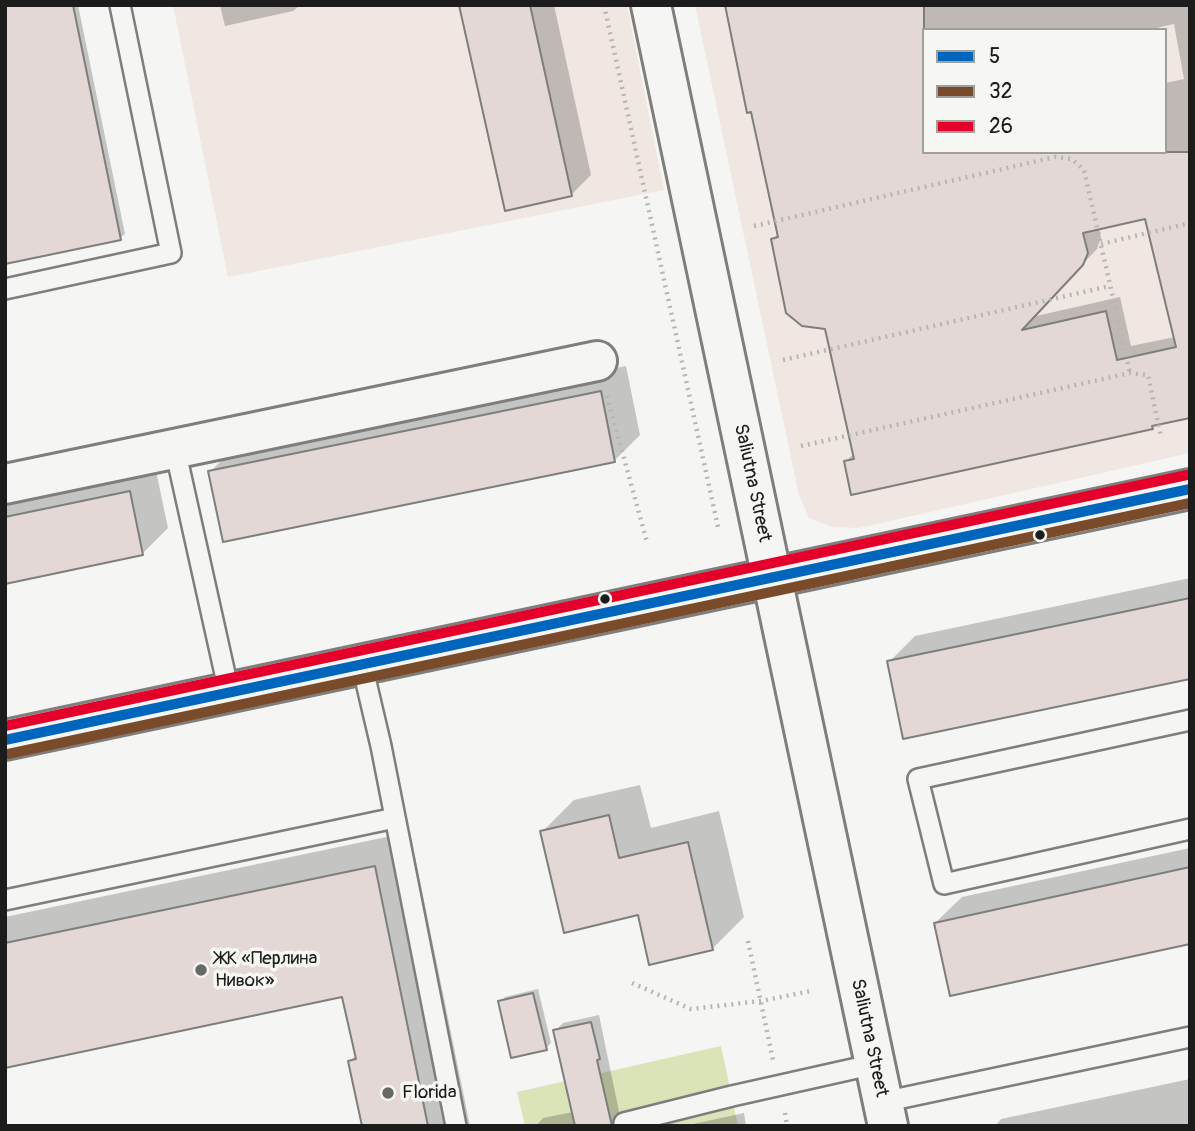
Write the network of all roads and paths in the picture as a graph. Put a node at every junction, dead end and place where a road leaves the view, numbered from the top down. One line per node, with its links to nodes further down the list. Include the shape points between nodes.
1 (120, 5): 8 (lane, via 171,253)
2 (604, 5): 17 (path)
3 (651, 5): 19 (street, Saliutna Street)
4 (1190, 223): 6 (path)
5 (754, 226): 6 (path, via 1055,157 1072,159 1084,170)
6 (1101, 244): 7 (path)
7 (1110, 286): 9 (path); 11 (path)
8 (5, 289)
9 (783, 360)
10 (597, 361): 14 (street); 18 (path)
11 (1130, 373): 12 (path, via 1148,375); 13 (path)
12 (1161, 437)
13 (801, 446)
14 (175, 449): 15 (street); 21 (lane)
15 (5, 484)
16 (1190, 489): 19 (street)
17 (718, 527)
18 (647, 542)
19 (772, 578): 20 (street); 32 (street, Saliutna Street)
20 (362, 665): 21 (street); 24 (lane)
21 (229, 692): 23 (street)
22 (1190, 720): 25 (lane, via 918,779 943,884)
23 (5, 740)
24 (395, 818): 26 (lane); 35 (lane)
25 (1190, 829)
26 (5, 900)
27 (748, 941): 30 (path)
28 (632, 983): 30 (path, via 691,1009)
29 (811, 991): 30 (path)
30 (761, 1001): 33 (path)
31 (1190, 1037): 34 (lane)
32 (875, 1064): 33 (lane); 34 (street, Saliutna Street)
33 (779, 1085): 36 (lane)
34 (885, 1114)
35 (456, 1126)
36 (624, 1126)

